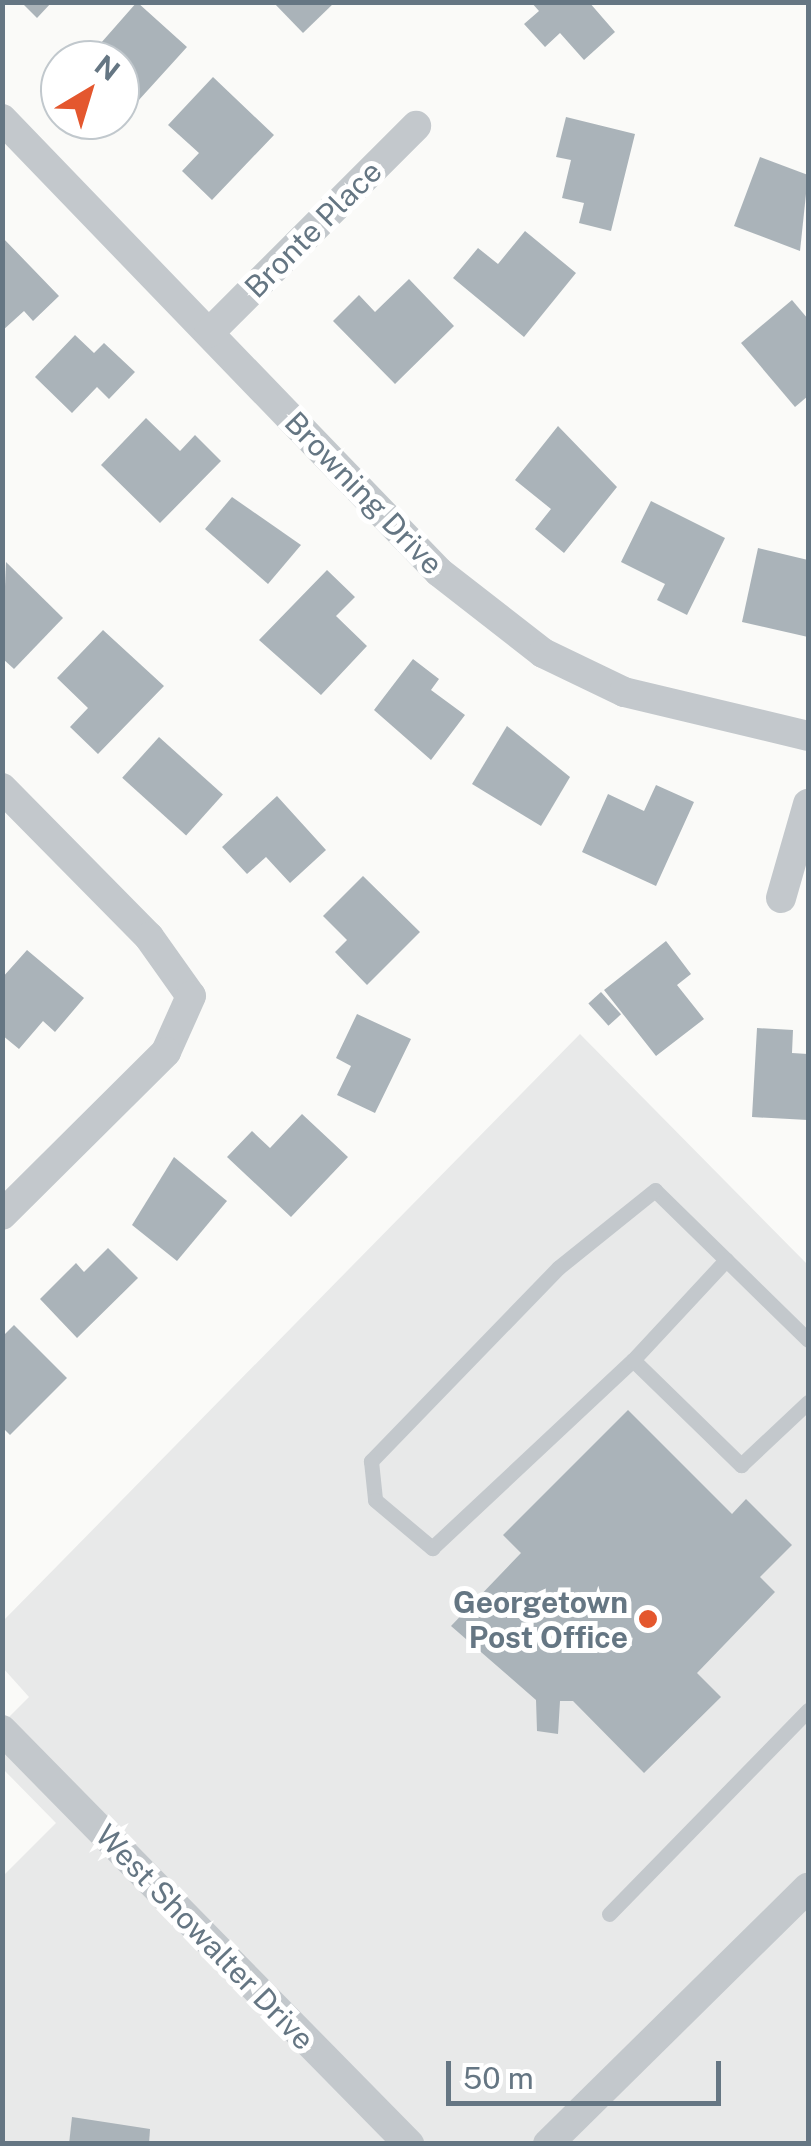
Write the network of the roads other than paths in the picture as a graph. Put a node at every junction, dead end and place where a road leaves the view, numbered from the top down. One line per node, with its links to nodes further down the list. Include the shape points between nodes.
1 (2, 119): 3 (street, Browning Drive)
2 (416, 126): 3 (street, Bronte Place)
3 (209, 333): 4 (street, Browning Drive, via 438,572 543,653 624,692)
4 (808, 736)
5 (2, 788): 8 (street, via 149,936 191,996 166,1052)
6 (808, 804): 7 (street)
7 (781, 898)
8 (2, 1214)
9 (726, 1260): 10 (lane); 11 (lane); 11 (lane, via 655,1190 558,1268 372,1461 375,1500 432,1548)
10 (808, 1340)
11 (634, 1360): 12 (lane, via 740,1465)
12 (808, 1402)
13 (808, 1710): 16 (lane)
14 (2, 1730): 17 (street, West Showalter Drive)
15 (808, 1888): 18 (street)
16 (608, 1914)
17 (409, 2144)
18 (548, 2144)

